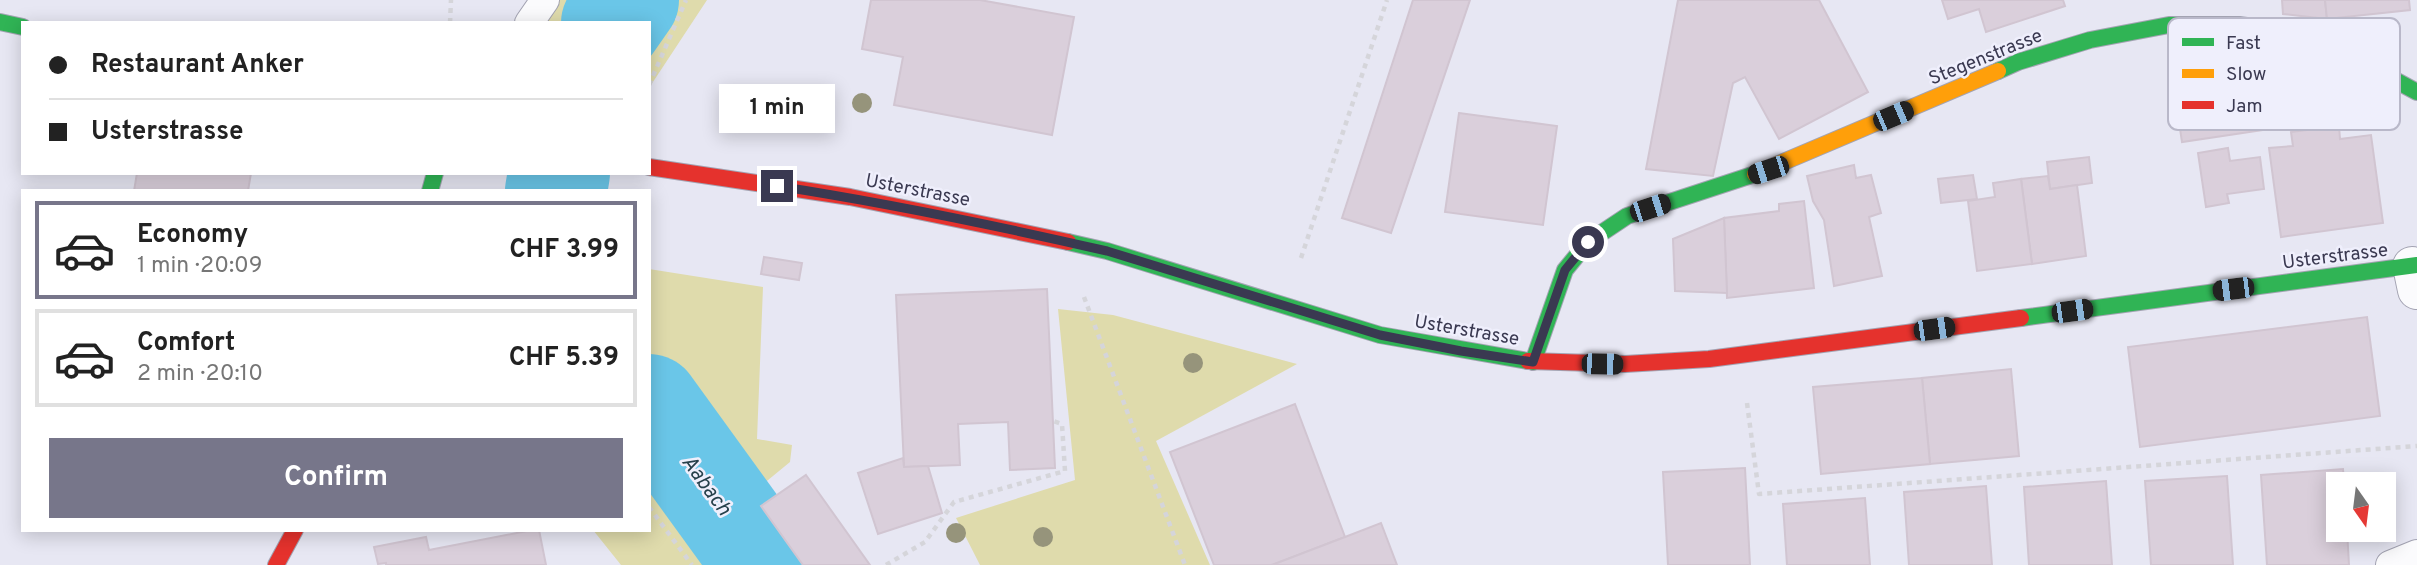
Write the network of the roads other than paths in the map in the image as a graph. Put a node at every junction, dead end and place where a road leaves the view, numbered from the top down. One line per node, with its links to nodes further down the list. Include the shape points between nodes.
1 (545, 0): 2 (lane)
2 (530, 21)
3 (0, 22): 5 (main road)
4 (2168, 25): 10 (main road, Stegenstrasse, via 2090,40 2018,62 1768,170 1627,216 1588,242 1565,270)
5 (21, 27)
6 (2400, 83): 7 (main road, Stegenstrasse)
7 (2417, 92)
8 (651, 167): 10 (main road, Usterstrasse, via 839,195 1063,240 1380,335)
9 (2415, 274): 10 (main road, Usterstrasse, via 1741,355 1625,364)
10 (1533, 362)
11 (294, 532): 13 (main road)
12 (2417, 554): 14 (lane)
13 (276, 565)
14 (2390, 565)

